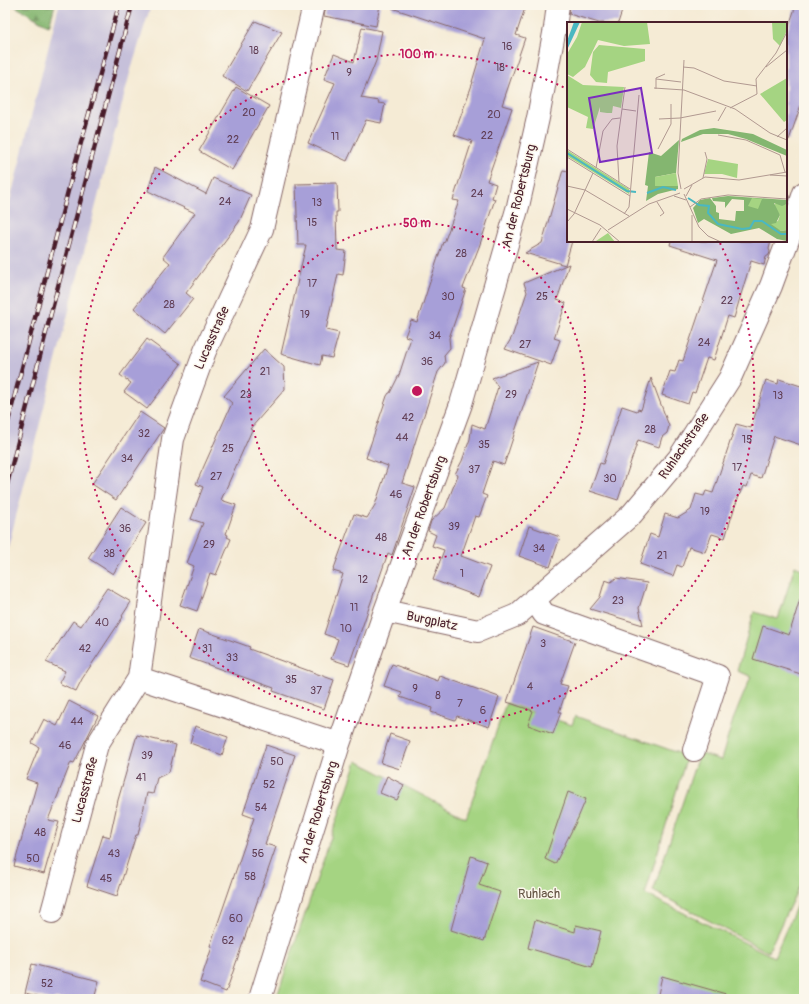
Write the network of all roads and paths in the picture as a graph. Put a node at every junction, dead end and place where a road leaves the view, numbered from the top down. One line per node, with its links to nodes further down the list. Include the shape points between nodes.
1 (314, 5): 8 (street, Lucasstraße, via 262,229 205,351 173,439)
2 (558, 5): 6 (street, An der Robertsburg, via 538,118 518,206 461,404)
3 (804, 193): 4 (street, Ruhlachstraße)
4 (800, 219): 5 (street, Ruhlachstraße, via 730,378 679,458 632,514)
5 (534, 599): 7 (street, Ruhlachstraße, via 516,615); 10 (street, via 544,614 718,676)
6 (385, 611): 7 (street, Burgplatz); 9 (street, An der Robertsburg)
7 (478, 631)
8 (139, 678): 9 (street); 11 (street, Lucasstraße, via 97,745)
9 (339, 744): 12 (street, An der Robertsburg)
10 (694, 750)
11 (52, 912)
12 (260, 999)

